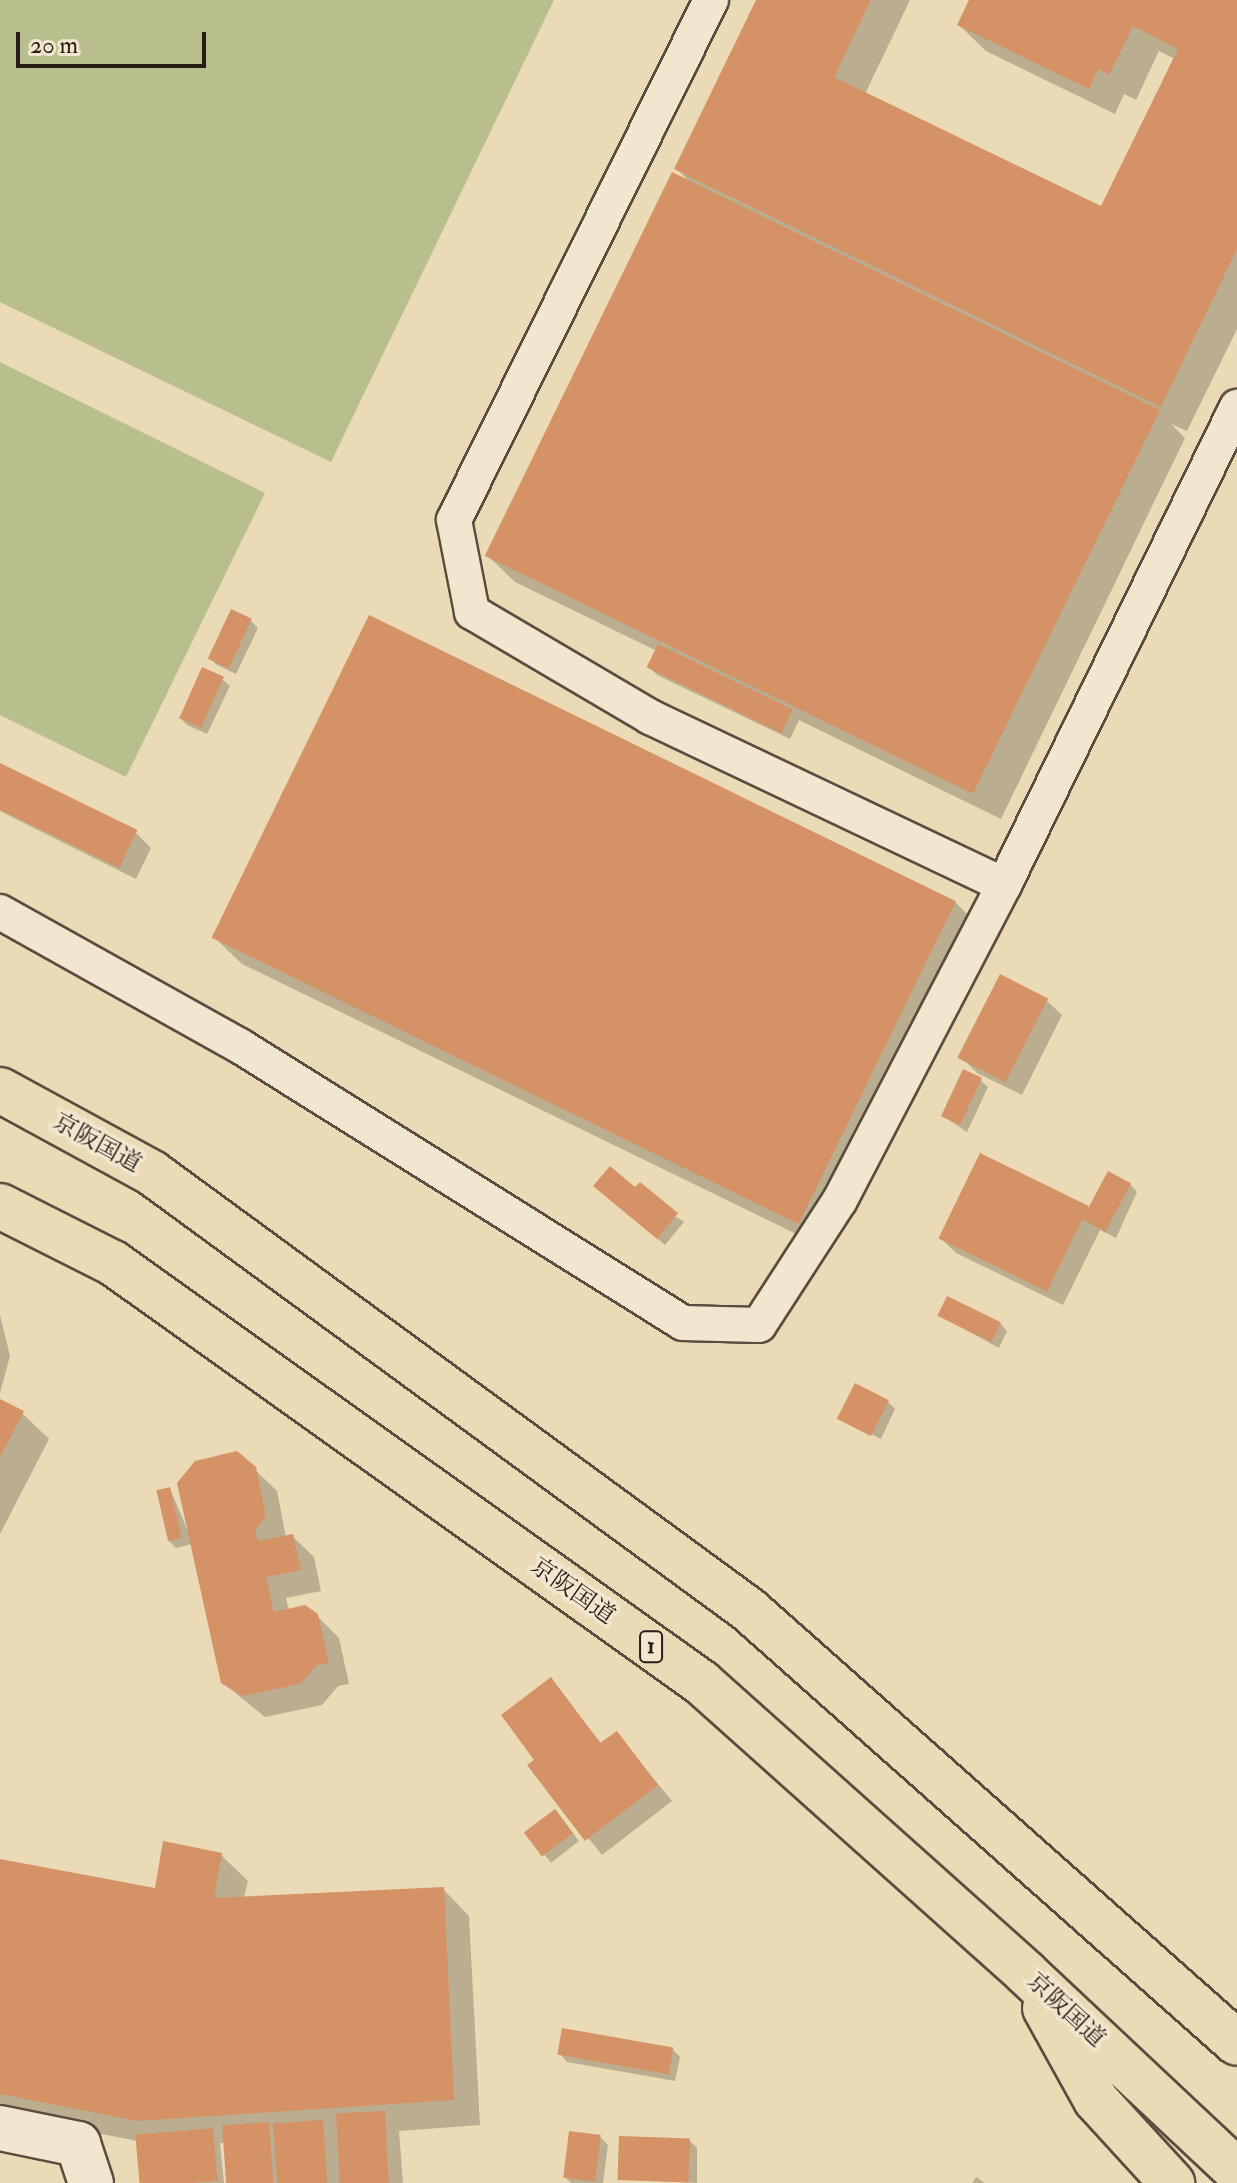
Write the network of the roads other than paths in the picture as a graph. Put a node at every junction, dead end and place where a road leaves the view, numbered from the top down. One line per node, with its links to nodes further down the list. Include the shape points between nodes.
1 (711, 0): 3 (lane, via 454,520 472,612 650,717)
2 (1237, 407): 3 (lane)
3 (1004, 885): 4 (lane, via 840,1200 759,1325 683,1323 240,1046)
4 (0, 912)
5 (0, 1090): 8 (highway, 京阪国道, via 152,1173 749,1610)
6 (0, 1206): 7 (highway, 京阪国道 / 1, via 113,1263 702,1683)
7 (1026, 1973): 10 (highway, 京阪国道 / 1); 12 (highway, 1, via 1096,2100)
8 (1237, 2043)
9 (0, 2128): 11 (street, via 78,2144)
10 (1237, 2171)
11 (91, 2183)
12 (1172, 2183)

